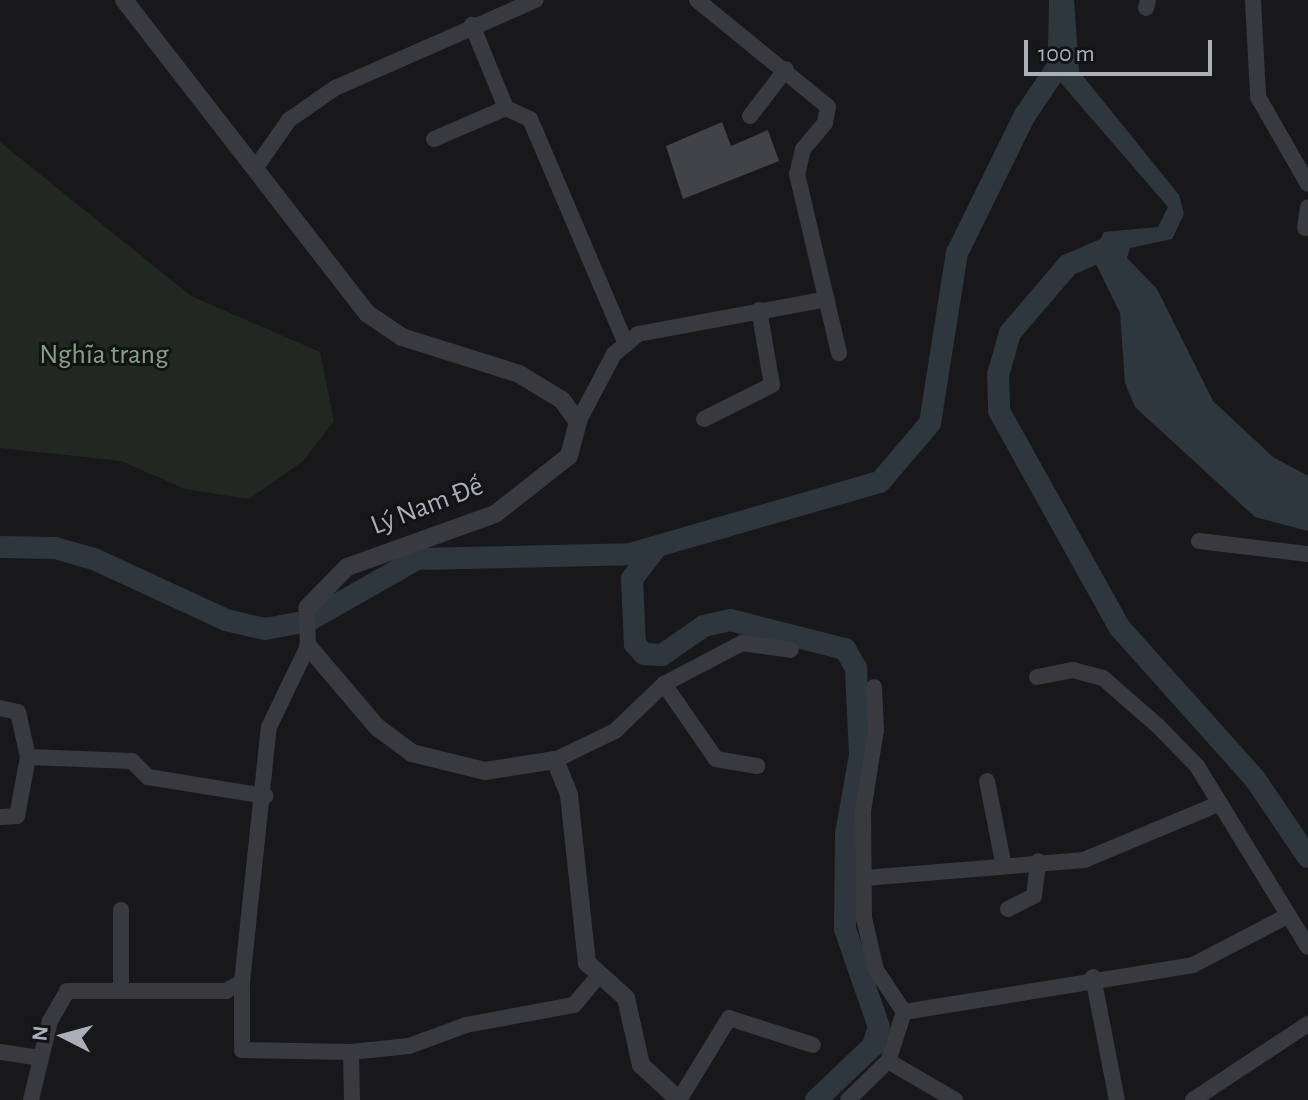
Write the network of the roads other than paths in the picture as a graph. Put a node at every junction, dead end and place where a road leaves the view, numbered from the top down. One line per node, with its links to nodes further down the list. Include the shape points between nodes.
1 (124, 0): 10 (street, via 189,91)
2 (535, 0): 5 (street)
3 (697, 0): 6 (street)
4 (1253, 0): 11 (street, via 1258,97)
5 (472, 25): 7 (street); 10 (street, via 302,108)
6 (786, 69): 8 (street); 14 (street, via 828,107 797,174)
7 (506, 108): 9 (street); 16 (street, via 530,119)
8 (750, 116)
9 (434, 139)
10 (257, 166): 19 (street, via 368,314 402,337 519,374 562,400)
11 (1308, 184)
12 (1308, 207): 13 (street)
13 (1305, 228)
14 (827, 299): 15 (street); 17 (street)
15 (759, 310): 16 (street, via 661,326); 18 (street, via 772,385)
16 (626, 344): 19 (street)
17 (839, 353)
18 (704, 419)
19 (578, 422): 22 (street, Lý Nam Đế, via 569,456 495,514 347,567)
20 (1199, 541): 21 (street)
21 (1308, 554)
22 (307, 608): 23 (street, Lý Nam Đế)
23 (308, 646): 30 (street, via 377,727 412,753 485,771); 33 (street, Lý Nam Đế, via 269,727)
24 (791, 650): 26 (street, via 742,643)
25 (1037, 677): 34 (street, via 1073,670 1103,678 1197,766)
26 (664, 684): 30 (street, via 615,731); 31 (street, via 716,759)
27 (874, 687): 38 (street)
28 (0, 708): 29 (street, via 18,712)
29 (28, 757): 33 (street, via 132,761 148,777); 35 (street, via 17,816)
30 (555, 760): 43 (street, via 569,795 587,963)
31 (757, 766)
32 (987, 781): 37 (street)
33 (265, 796): 45 (street, Lý Nam Đế)
34 (1220, 803): 36 (street, via 1084,860); 41 (street)
35 (0, 817)
36 (1038, 861): 37 (street); 39 (street, via 1034,896)
37 (1003, 862): 38 (street)
38 (865, 878): 47 (street, via 873,960)
39 (1008, 909)
40 (121, 910): 46 (street)
41 (1287, 916): 42 (street); 44 (street, via 1193,965)
42 (1308, 947)
43 (598, 976): 51 (street, via 574,1005 466,1025 409,1046); 56 (street, via 626,998 641,1065)
44 (1093, 977): 47 (street); 59 (street)
45 (242, 982): 46 (street, via 226,991); 51 (street, Lý Nam Đế, via 242,1050)
46 (121, 991): 52 (street, via 67,991)
47 (904, 1012): 53 (street)
48 (1308, 1024): 60 (street)
49 (813, 1045): 56 (street, via 729,1018)
50 (0, 1052): 52 (street)
51 (351, 1052): 55 (street)
52 (40, 1058): 54 (street)
53 (888, 1061): 57 (street); 58 (street)
54 (31, 1100)
55 (352, 1100)
56 (679, 1100)
57 (848, 1100)
58 (955, 1100)
59 (1117, 1100)
60 (1193, 1100)

